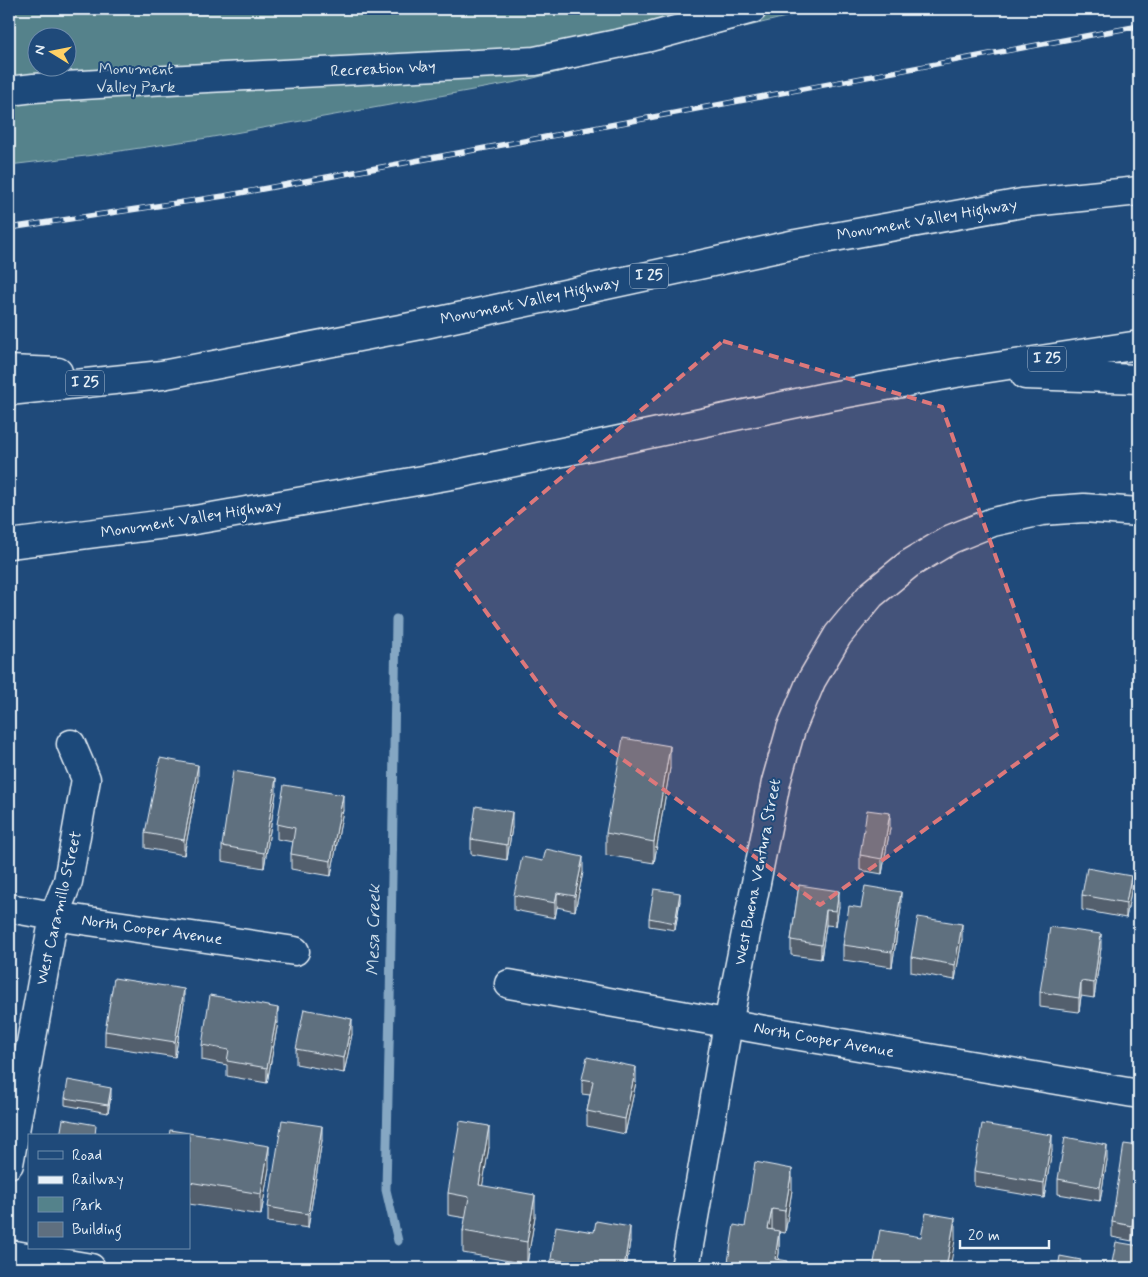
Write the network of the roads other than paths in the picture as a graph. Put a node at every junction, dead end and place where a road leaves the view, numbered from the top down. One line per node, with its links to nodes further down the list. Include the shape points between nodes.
1 (752, 9): 2 (main road, Recreation Way, via 650,37 535,61)
2 (9, 91)
3 (1139, 191): 7 (main road, Monument Valley Highway / I 25, via 1022,203 806,242 421,325)
4 (1139, 346): 6 (main road, Monument Valley Highway / I 25)
5 (9, 370): 7 (main road)
6 (956, 373): 8 (main road); 11 (main road, Monument Valley Highway / I 25, via 448,476 189,522)
7 (162, 375): 9 (main road, Monument Valley Highway / I 25)
8 (1139, 379)
9 (9, 391)
10 (1139, 512): 17 (main road, West Buena Ventura Street, via 1084,508 1042,511 993,522 952,539 909,564 871,595 838,636 811,680 791,729 776,782)
11 (9, 544)
12 (71, 744): 14 (main road, West Caramillo Street, via 86,779 68,881)
13 (9, 908): 14 (main road, North Cooper Avenue)
14 (54, 916): 15 (main road, North Cooper Avenue); 19 (main road, West Caramillo Street)
15 (295, 951)
16 (509, 984): 17 (main road, North Cooper Avenue)
17 (728, 1024): 18 (main road, North Cooper Avenue); 22 (main road, West Buena Ventura Street)
18 (1139, 1094)
19 (9, 1164)
20 (9, 1254): 21 (main road)
21 (91, 1268)
22 (684, 1268)

